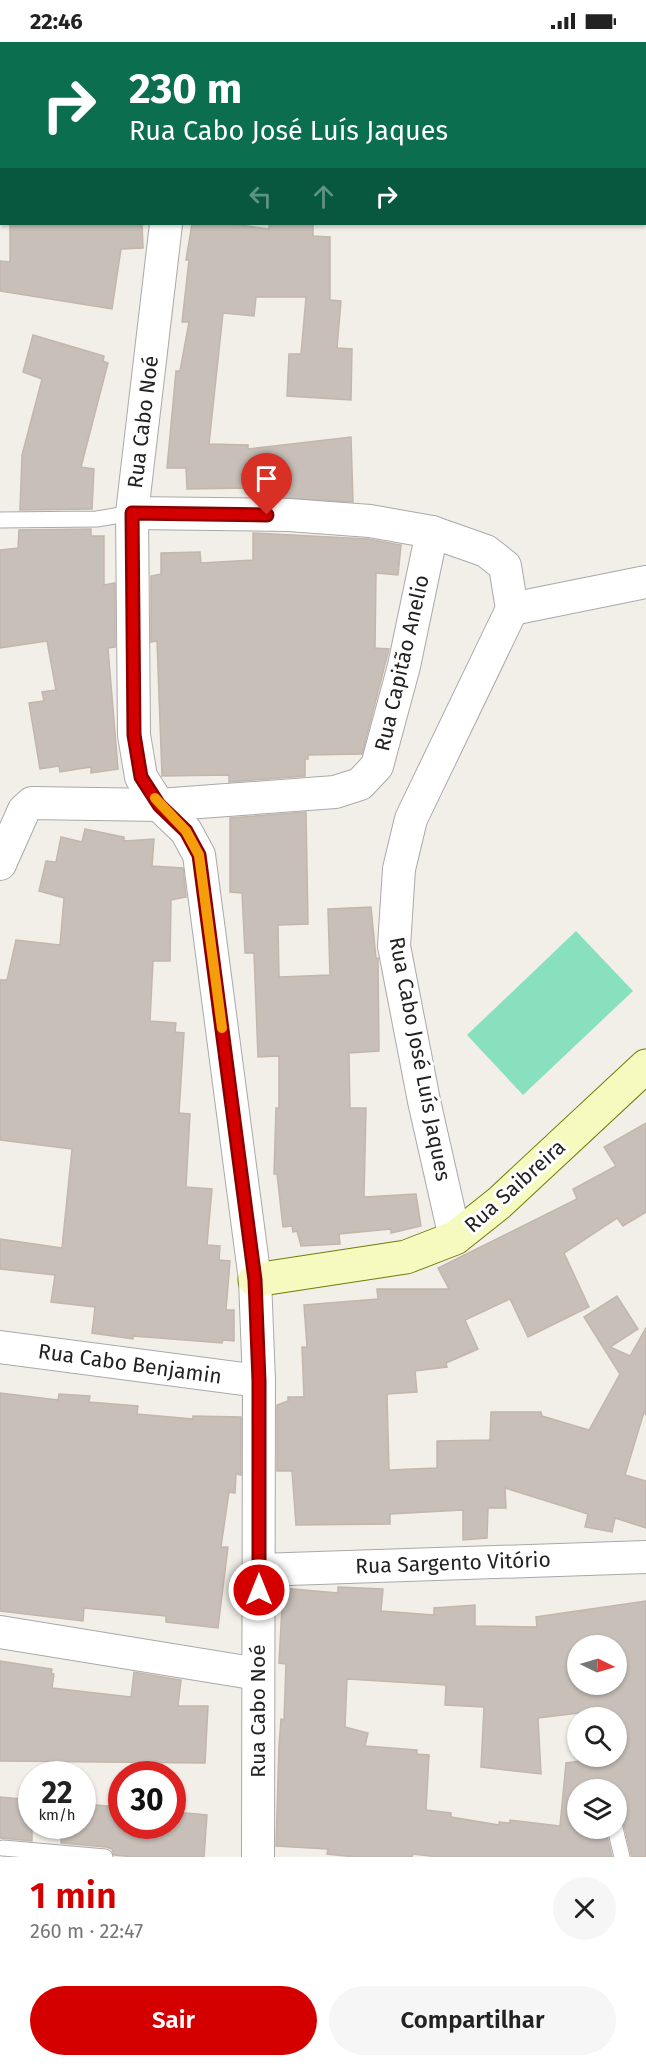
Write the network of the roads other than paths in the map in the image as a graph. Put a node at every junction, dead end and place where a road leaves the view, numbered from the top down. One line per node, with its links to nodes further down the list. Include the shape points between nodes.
1 (166, 225): 2 (street, Rua Cabo Noé)
2 (132, 513): 3 (lane, via 98,519); 4 (street, via 289,515 370,521); 7 (street, Rua Cabo Noé, via 134,735 141,777)
3 (0, 520)
4 (432, 532): 6 (street, via 486,550 505,566); 7 (street, Rua Capitão Anelio, via 404,666 377,766 360,784 335,792)
5 (646, 582): 6 (street)
6 (512, 609): 10 (street, Rua Cabo José Luís Jaques, via 411,819 399,869 394,946)
7 (159, 805): 8 (street, Rua Capitão Anelio, via 32,803 24,810); 11 (street, Rua Cabo Noé, via 186,831 199,855)
8 (0, 864)
9 (646, 1066): 10 (street, Rua Saibreira, via 499,1203)
10 (455, 1238): 11 (street, Rua Saibreira, via 406,1257)
11 (255, 1280): 13 (street, Rua Cabo Noé)
12 (0, 1347): 13 (street, Rua Cabo Benjamin)
13 (259, 1381): 15 (street, Rua Cabo Noé)
14 (646, 1557): 15 (street, Rua Sargento Vitório)
15 (259, 1569): 17 (street, Rua Cabo Noé)
16 (0, 1632): 17 (street)
17 (258, 1674): 21 (street, Rua Cabo Noé)
18 (618, 1839): 22 (lane)
19 (3, 1848): 20 (lane)
20 (105, 1857)
21 (258, 1857)
22 (622, 1857)

